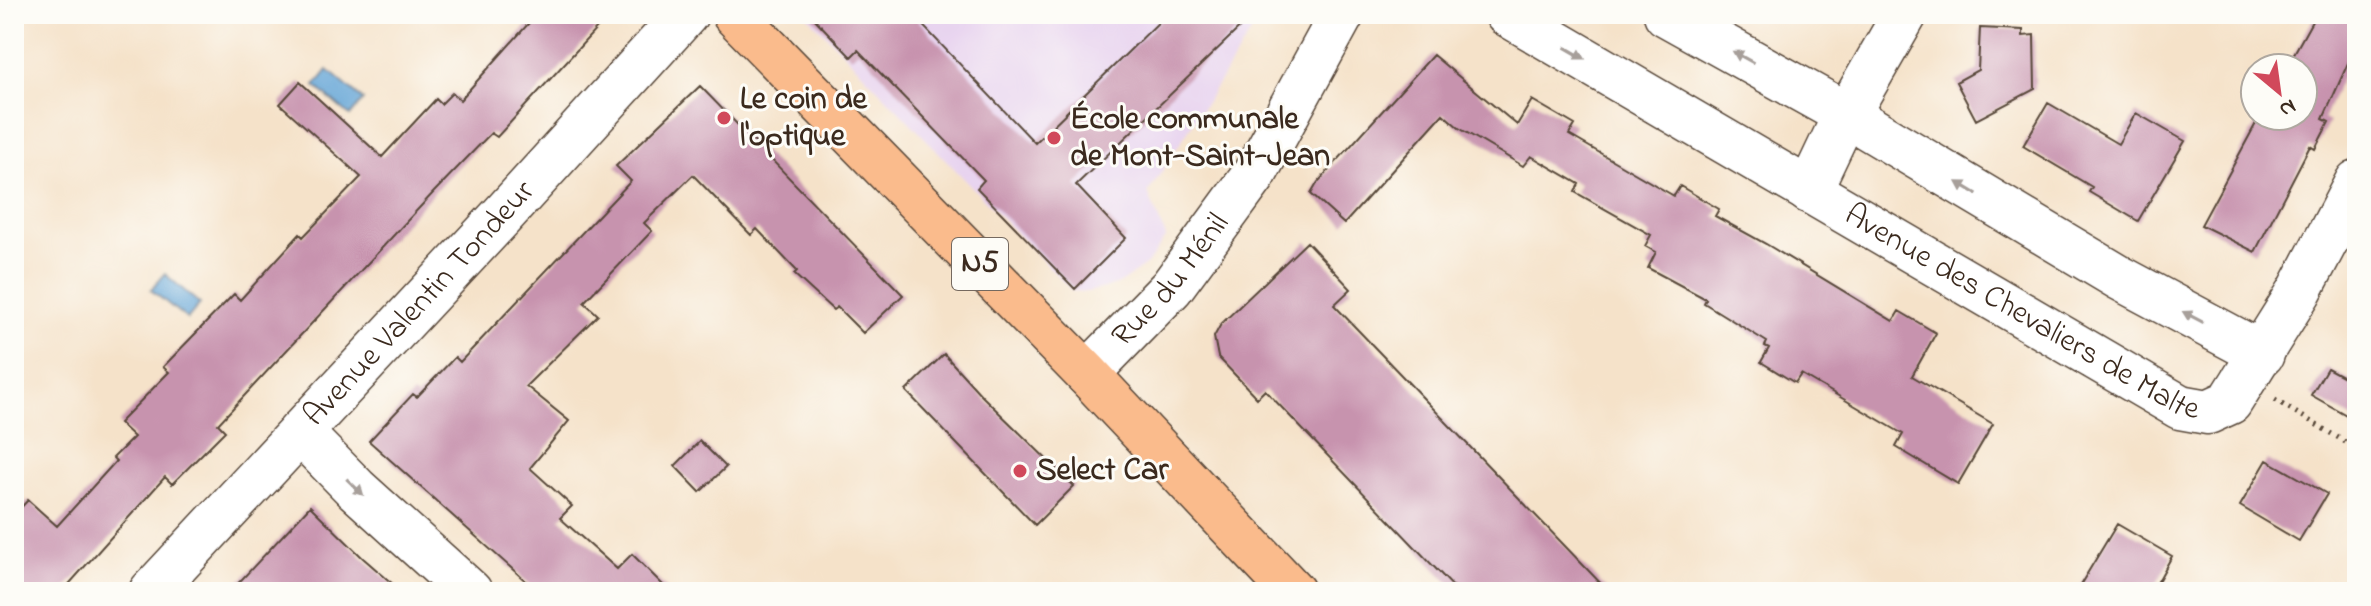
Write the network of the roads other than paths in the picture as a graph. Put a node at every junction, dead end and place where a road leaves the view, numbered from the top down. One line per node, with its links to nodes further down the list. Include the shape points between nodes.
1 (686, 14): 12 (street, Avenue Valentin Tondeur)
2 (734, 14): 11 (main road, N5)
3 (1342, 14): 11 (street, Rue du Ménil, via 1254,175 1171,288)
4 (1507, 14): 9 (street, Avenue des Chevaliers de Malte, one-way to 9)
5 (1666, 14): 7 (street, one-way to 5)
6 (1905, 14): 7 (street)
7 (1847, 115): 9 (street); 10 (street, one-way to 7, via 2120,278)
8 (2357, 182): 10 (street, Avenue des Chevaliers de Malte)
9 (1809, 191): 10 (street, Avenue des Chevaliers de Malte, via 2180,407 2208,412 2230,402)
10 (2262, 354)
11 (1087, 374): 15 (main road, N5)
12 (300, 432): 13 (street, Avenue Valentin Tondeur); 14 (street, one-way to 14)
13 (151, 592)
14 (470, 592)
15 (1293, 592)

